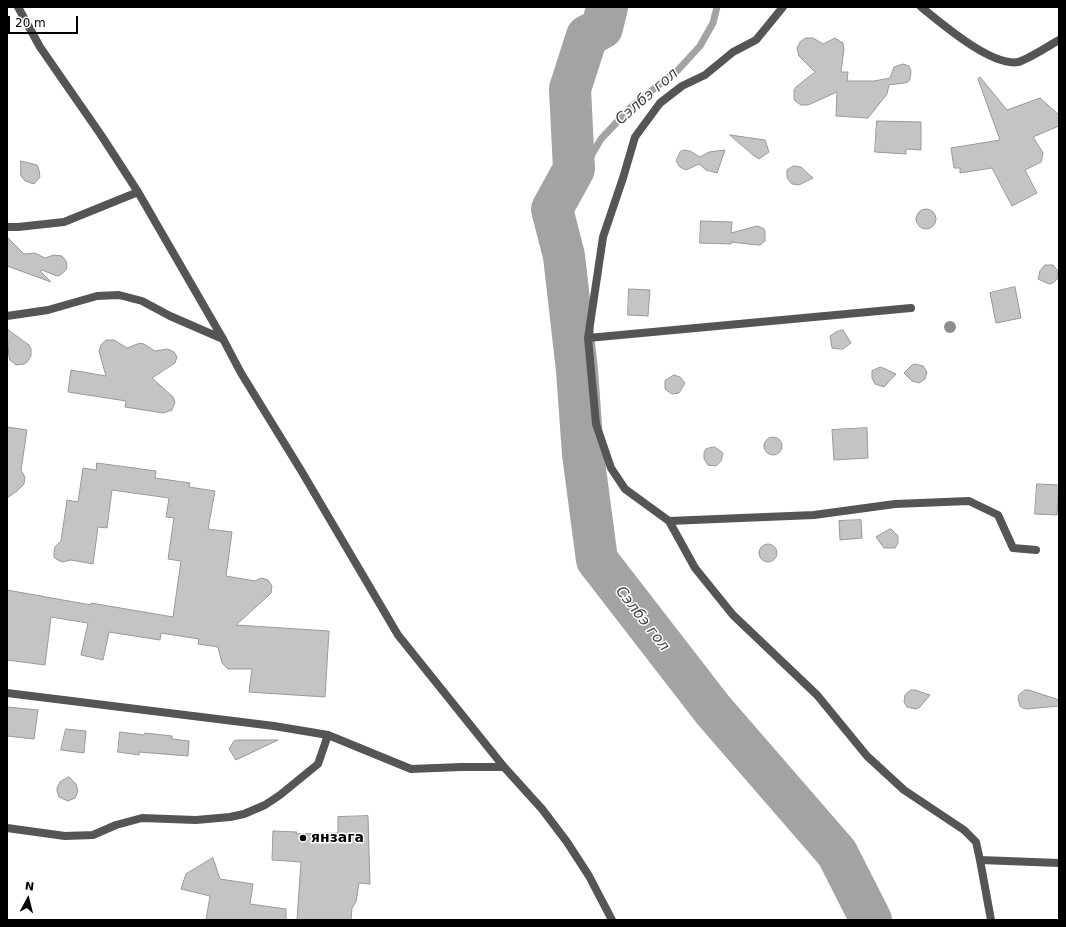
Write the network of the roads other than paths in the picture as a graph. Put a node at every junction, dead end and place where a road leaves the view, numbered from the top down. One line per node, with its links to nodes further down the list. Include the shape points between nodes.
1 (18, 7): 5 (street, via 40,47 102,135)
2 (783, 7): 9 (street, via 756,40 733,52 705,76 682,86 660,103 635,137 603,237)
3 (921, 7): 4 (street, via 954,34 1007,63 1020,62)
4 (1059, 40)
5 (138, 192): 6 (street, via 64,222); 10 (street)
6 (7, 227)
7 (911, 308): 9 (street)
8 (7, 316): 10 (street, via 48,310 97,296 119,295 142,301)
9 (588, 338): 11 (street, via 596,424 611,468 625,489)
10 (223, 339): 15 (street, via 398,635)
11 (669, 521): 12 (street, via 814,515 895,504 969,501 998,515 1013,548); 17 (street, via 695,568 733,615 817,696 867,756 904,790 964,830 976,842)
12 (1036, 550)
13 (7, 694): 14 (street, via 274,726)
14 (328, 736): 15 (street, via 411,769); 16 (street, via 318,764 270,801 244,814 196,820 142,818 93,835 65,836)
15 (504, 767): 19 (street, via 542,809 567,842 589,876)
16 (7, 828)
17 (980, 860): 18 (street); 20 (street)
18 (1059, 863)
19 (612, 920)
20 (991, 920)

